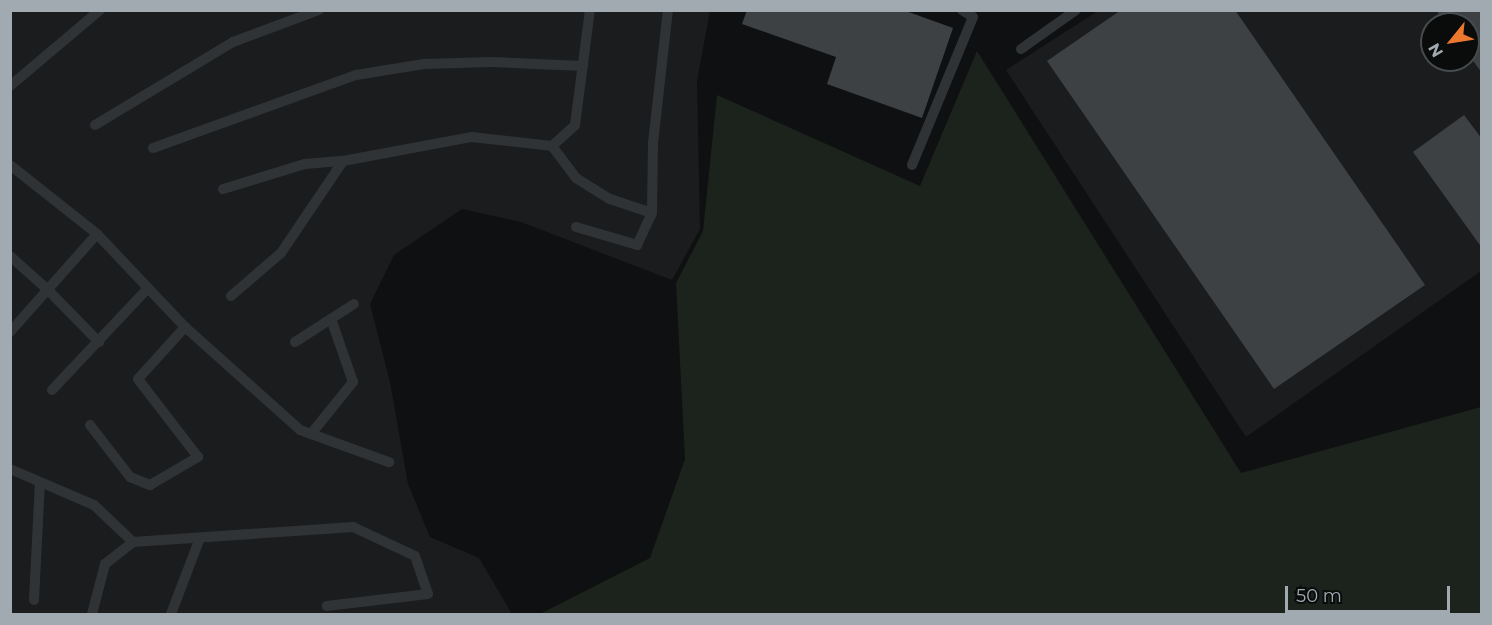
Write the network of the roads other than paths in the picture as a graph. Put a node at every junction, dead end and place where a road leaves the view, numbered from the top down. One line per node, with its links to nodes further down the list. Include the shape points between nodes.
1 (100, 10): 9 (lane)
2 (319, 10): 10 (lane, via 233,42)
3 (590, 10): 8 (lane)
4 (668, 10): 17 (lane, via 653,143)
5 (962, 10): 15 (lane, via 973,17)
6 (1076, 10): 7 (lane)
7 (1021, 49)
8 (583, 66): 11 (lane, via 575,125); 12 (lane, via 424,64 356,75)
9 (10, 86)
10 (95, 125)
11 (552, 146): 13 (lane, via 471,137); 17 (lane, via 576,178 610,199)
12 (153, 147)
13 (343, 161): 16 (lane, via 305,164); 23 (lane, via 281,253)
14 (10, 165): 19 (lane)
15 (912, 165)
16 (223, 189)
17 (652, 213): 18 (lane, via 637,245)
18 (576, 227)
19 (97, 234): 21 (lane); 22 (lane)
20 (10, 256): 22 (lane)
21 (148, 288): 26 (lane); 28 (lane)
22 (48, 290): 27 (lane); 28 (lane)
23 (231, 296)
24 (354, 304): 25 (lane)
25 (331, 319): 29 (lane); 32 (lane, via 352,382)
26 (185, 327): 31 (lane, via 138,379 198,457 150,485 130,477); 32 (lane, via 300,430)
27 (10, 332)
28 (99, 342): 30 (lane)
29 (295, 342)
30 (52, 390)
31 (90, 425)
32 (311, 434): 33 (lane)
33 (389, 462)
34 (10, 469): 35 (lane)
35 (40, 482): 37 (lane, via 94,505); 38 (lane)
36 (200, 537): 37 (lane); 39 (lane, via 353,527 415,556 428,594); 41 (lane)
37 (133, 542): 40 (lane, via 105,564)
38 (34, 600)
39 (327, 606)
40 (92, 615)
41 (171, 615)

